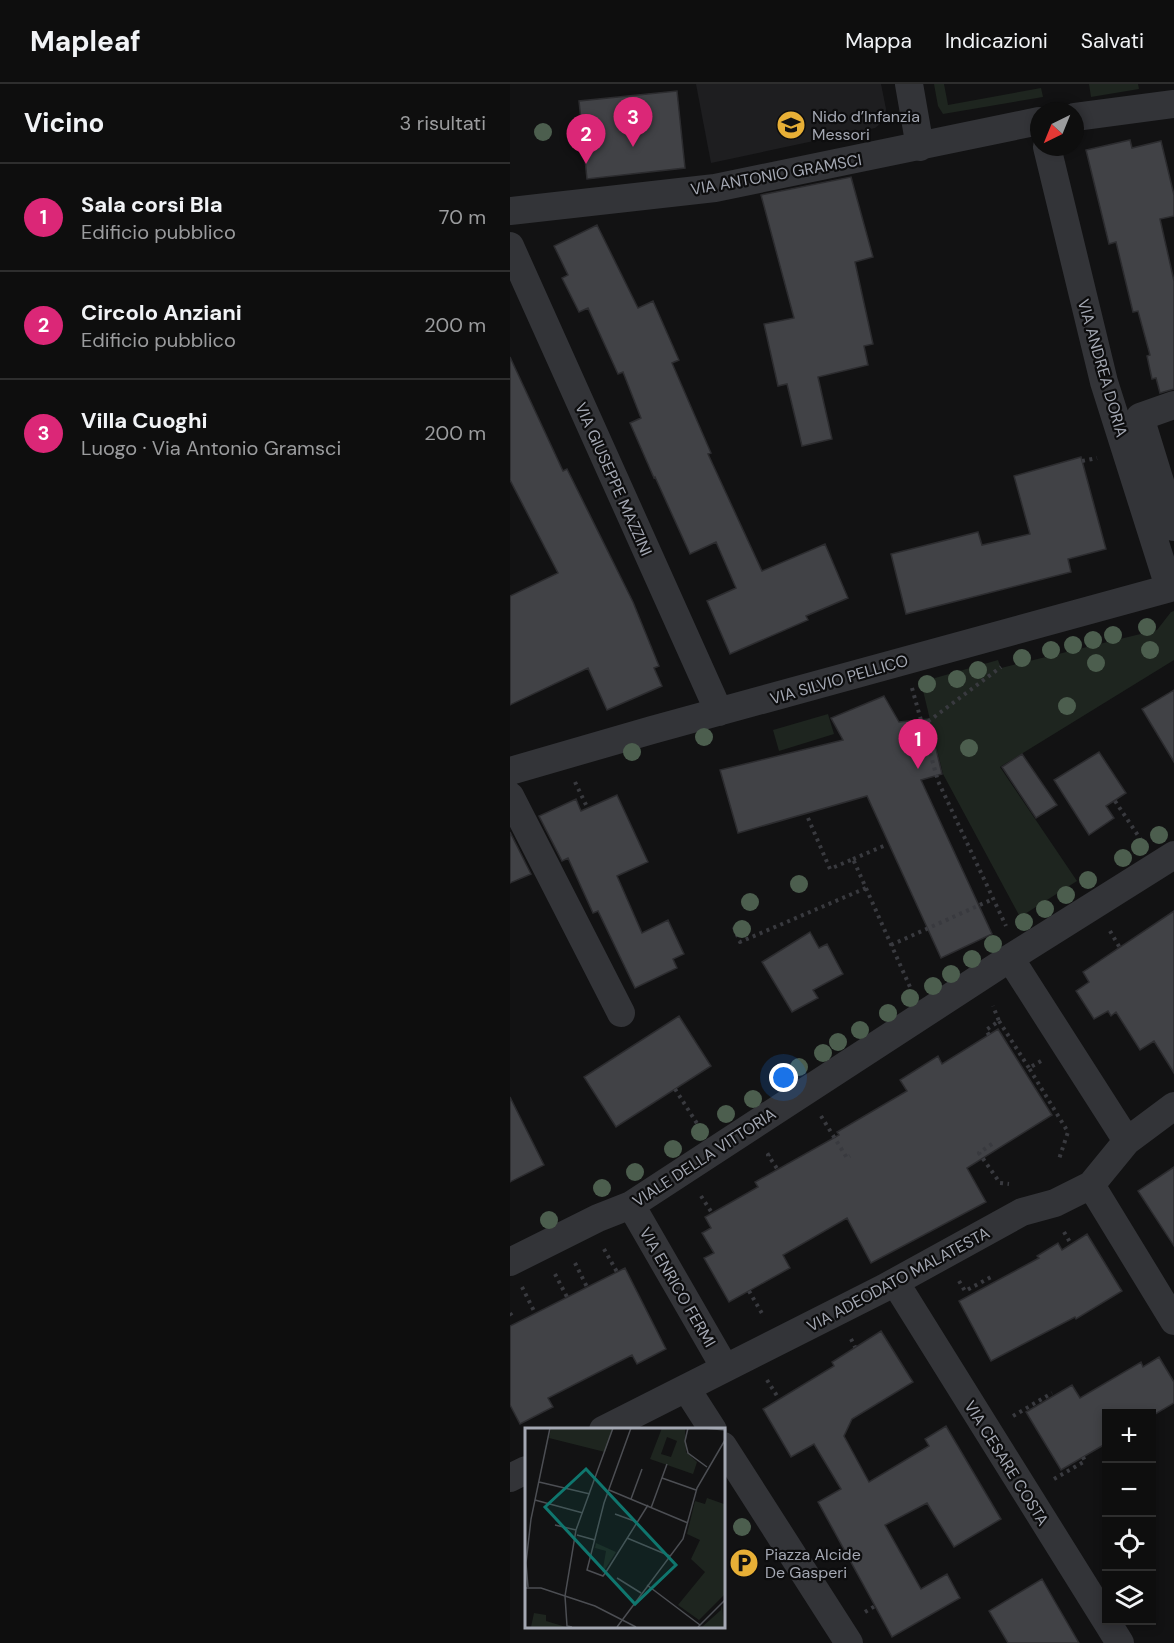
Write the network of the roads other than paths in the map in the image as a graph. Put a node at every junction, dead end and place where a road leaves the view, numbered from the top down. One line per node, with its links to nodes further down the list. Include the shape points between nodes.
1 (909, 84): 5 (street)
2 (1174, 104): 3 (street)
3 (1084, 116)
4 (1030, 126): 5 (street, VIA ANTONIO GRAMSCI)
5 (920, 147): 7 (street, VIA ANTONIO GRAMSCI, via 715,188)
6 (1049, 156): 11 (street, VIA ANDREA DORIA, via 1104,382)
7 (510, 211)
8 (510, 246): 12 (street, VIA GIUSEPPE MAZZINI)
9 (1174, 405): 10 (street, via 1140,417)
10 (1174, 527)
11 (1171, 587): 12 (street, VIA SILVIO PELLICO)
12 (719, 712): 13 (street, VIA SILVIO PELLICO)
13 (510, 771)
14 (510, 796): 17 (street)
15 (1174, 855): 16 (street, VIALE DELLA VITTORIA)
16 (1010, 958): 19 (street); 21 (street, VIALE DELLA VITTORIA)
17 (621, 1013)
18 (1174, 1106): 19 (street, VIA ADEODATO MALATESTA)
19 (1127, 1141): 20 (street, VIA ADEODATO MALATESTA)
20 (1091, 1185): 23 (street, VIA ADEODATO MALATESTA, via 1055,1203 1022,1212); 24 (street)
21 (631, 1205): 22 (street, VIALE DELLA VITTORIA, via 598,1218); 25 (street, VIA ENRICO FERMI)
22 (515, 1272)
23 (895, 1282): 25 (street, VIA ADEODATO MALATESTA); 33 (street, VIA CESARE COSTA)
24 (1174, 1321)
25 (725, 1368): 26 (street, VIA ADEODATO MALATESTA)
26 (686, 1388): 27 (street, VIA ADEODATO MALATESTA); 28 (street)
27 (607, 1428)
28 (711, 1428)
29 (724, 1448): 32 (street)
30 (525, 1470): 31 (street)
31 (510, 1478)
32 (849, 1643)
33 (1120, 1643)

